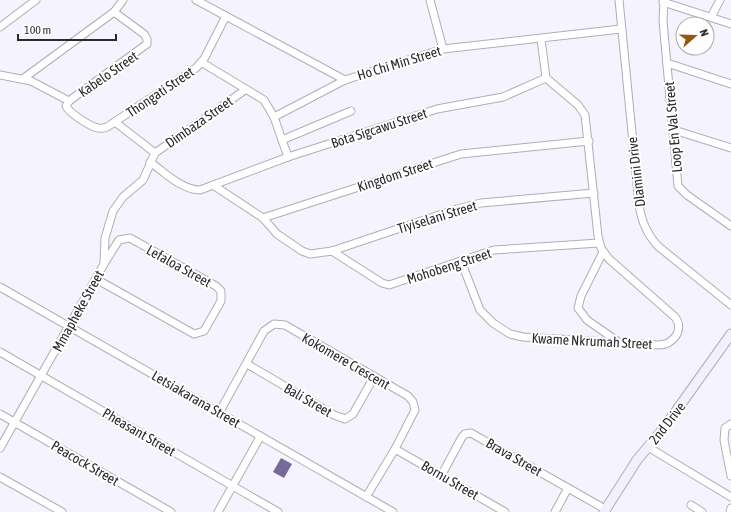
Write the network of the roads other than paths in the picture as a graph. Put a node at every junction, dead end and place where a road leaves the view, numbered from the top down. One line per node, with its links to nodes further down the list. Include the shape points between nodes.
1 (36, 0): 14 (street)
2 (123, 0): 8 (street)
3 (196, 0): 9 (street, Ho Chi Min Street)
4 (430, 0): 17 (street)
5 (619, 0): 15 (street, Dlamini Drive)
6 (720, 0): 11 (street)
7 (663, 1): 10 (street, Loop En Val Street); 19 (street, Loop En Val Street)
8 (114, 12): 21 (street); 26 (street, Kabelo Street, via 144,34 147,44)
9 (226, 16): 18 (street, Thongati Street); 23 (street, Ho Chi Min Street)
10 (708, 16)
11 (712, 16)
12 (715, 18): 13 (street, Loop En Val Street)
13 (731, 24)
14 (0, 27)
15 (621, 29): 16 (street, Ho Chi Min Street); 48 (street, Dlamini Drive, via 639,204 644,224 659,247)
16 (541, 38): 17 (street, Ho Chi Min Street); 22 (street)
17 (443, 49): 23 (street, Ho Chi Min Street)
18 (201, 62): 25 (street); 29 (street, Thongati Street, via 190,73)
19 (667, 63): 24 (street); 30 (street, Loop En Val Street)
20 (0, 75): 21 (street)
21 (24, 78): 26 (street, Kabelo Street)
22 (546, 78): 32 (street, Kwame Nkrumah Street, via 582,109 586,117); 35 (street, Bota Sigcawu Street, via 504,97 437,109)
23 (346, 80): 28 (street)
24 (731, 84)
25 (245, 90): 28 (street, via 264,100); 34 (street, Dimbaza Street)
26 (69, 101): 29 (street, Thongati Street, via 66,106 68,111 96,128 104,128)
27 (351, 111): 31 (street)
28 (274, 117): 31 (street)
29 (115, 122): 34 (street, Dimbaza Street)
30 (674, 130): 33 (street); 40 (street, Loop En Val Street, via 679,188)
31 (282, 140): 35 (street)
32 (589, 140): 38 (street, Kwame Nkrumah Street); 39 (street, Kingdom Street, via 461,154)
33 (731, 148)
34 (155, 153): 36 (street, Mmapheke Street)
35 (288, 158): 37 (street, Bota Sigcawu Street)
36 (150, 162): 37 (street, Bota Sigcawu Street, via 189,189 200,190); 45 (street, Mmapheke Street, via 143,180 123,197 113,211 105,238)
37 (213, 185): 39 (street)
38 (594, 193): 41 (street, Kwame Nkrumah Street); 42 (street, Tiyiselani Street, via 475,204)
39 (263, 218): 42 (street, Tiyiselani Street, via 277,234 306,253)
40 (731, 226)
41 (599, 243): 43 (street, Kwame Nkrumah Street); 44 (street, Mohobeng Street, via 503,249)
42 (332, 251): 44 (street, Mohobeng Street, via 387,285)
43 (603, 252): 51 (street, via 581,296 578,308 587,320); 51 (street, Kwame Nkrumah Street, via 674,317 678,324 676,336 665,345)
44 (461, 261): 51 (street, Kwame Nkrumah Street, via 480,310 492,323 510,334)
45 (104, 264): 46 (street, Mmapheke Street); 46 (street, Lefaloa Street, via 119,240 130,238 216,286 222,294 221,301 204,331 194,334)
46 (96, 279): 49 (street, Mmapheke Street)
47 (0, 287): 49 (street, Letsiakarana Street)
48 (731, 305)
49 (69, 326): 54 (street, Mmapheke Street); 56 (street, Letsiakarana Street)
50 (730, 336): 61 (street, 2nd Drive)
51 (620, 343)
52 (0, 352): 54 (street, Pheasant Street)
53 (247, 364): 55 (street, Kokomere Crescent, via 266,328 281,324); 55 (street, Bali Street, via 334,416 345,419 353,414); 56 (street, Kokomere Crescent)
54 (41, 376): 58 (street, Mmapheke Street); 67 (street, Pheasant Street)
55 (374, 376): 63 (street, Kokomere Crescent, via 408,396 414,406 414,415)
56 (220, 413): 60 (street, Letsiakarana Street)
57 (0, 414): 58 (street, Peacock Street)
58 (15, 423): 62 (street, Mmapheke Street); 75 (street, Peacock Street)
59 (731, 424): 65 (street, via 724,432)
60 (260, 437): 67 (street); 69 (street, Letsiakarana Street)
61 (648, 447): 70 (street); 73 (street, 2nd Drive)
62 (0, 448)
63 (395, 449): 64 (street, Bornu Street); 69 (street, Kokomere Crescent)
64 (441, 476): 68 (street, Brava Street, via 462,436 471,433); 79 (street, Bornu Street)
65 (731, 476)
66 (0, 477): 74 (street)
67 (233, 486): 76 (street); 77 (street, Pheasant Street)
68 (568, 488): 73 (street, Brava Street); 80 (street)
69 (366, 497): 78 (street, Letsiakarana Street)
70 (731, 498)
71 (691, 505): 81 (street)
72 (731, 508): 82 (street)
73 (604, 511)
74 (62, 512)
75 (171, 512)
76 (218, 512)
77 (278, 512)
78 (393, 512)
79 (505, 512)
80 (555, 512)
81 (702, 512)
82 (730, 512)

